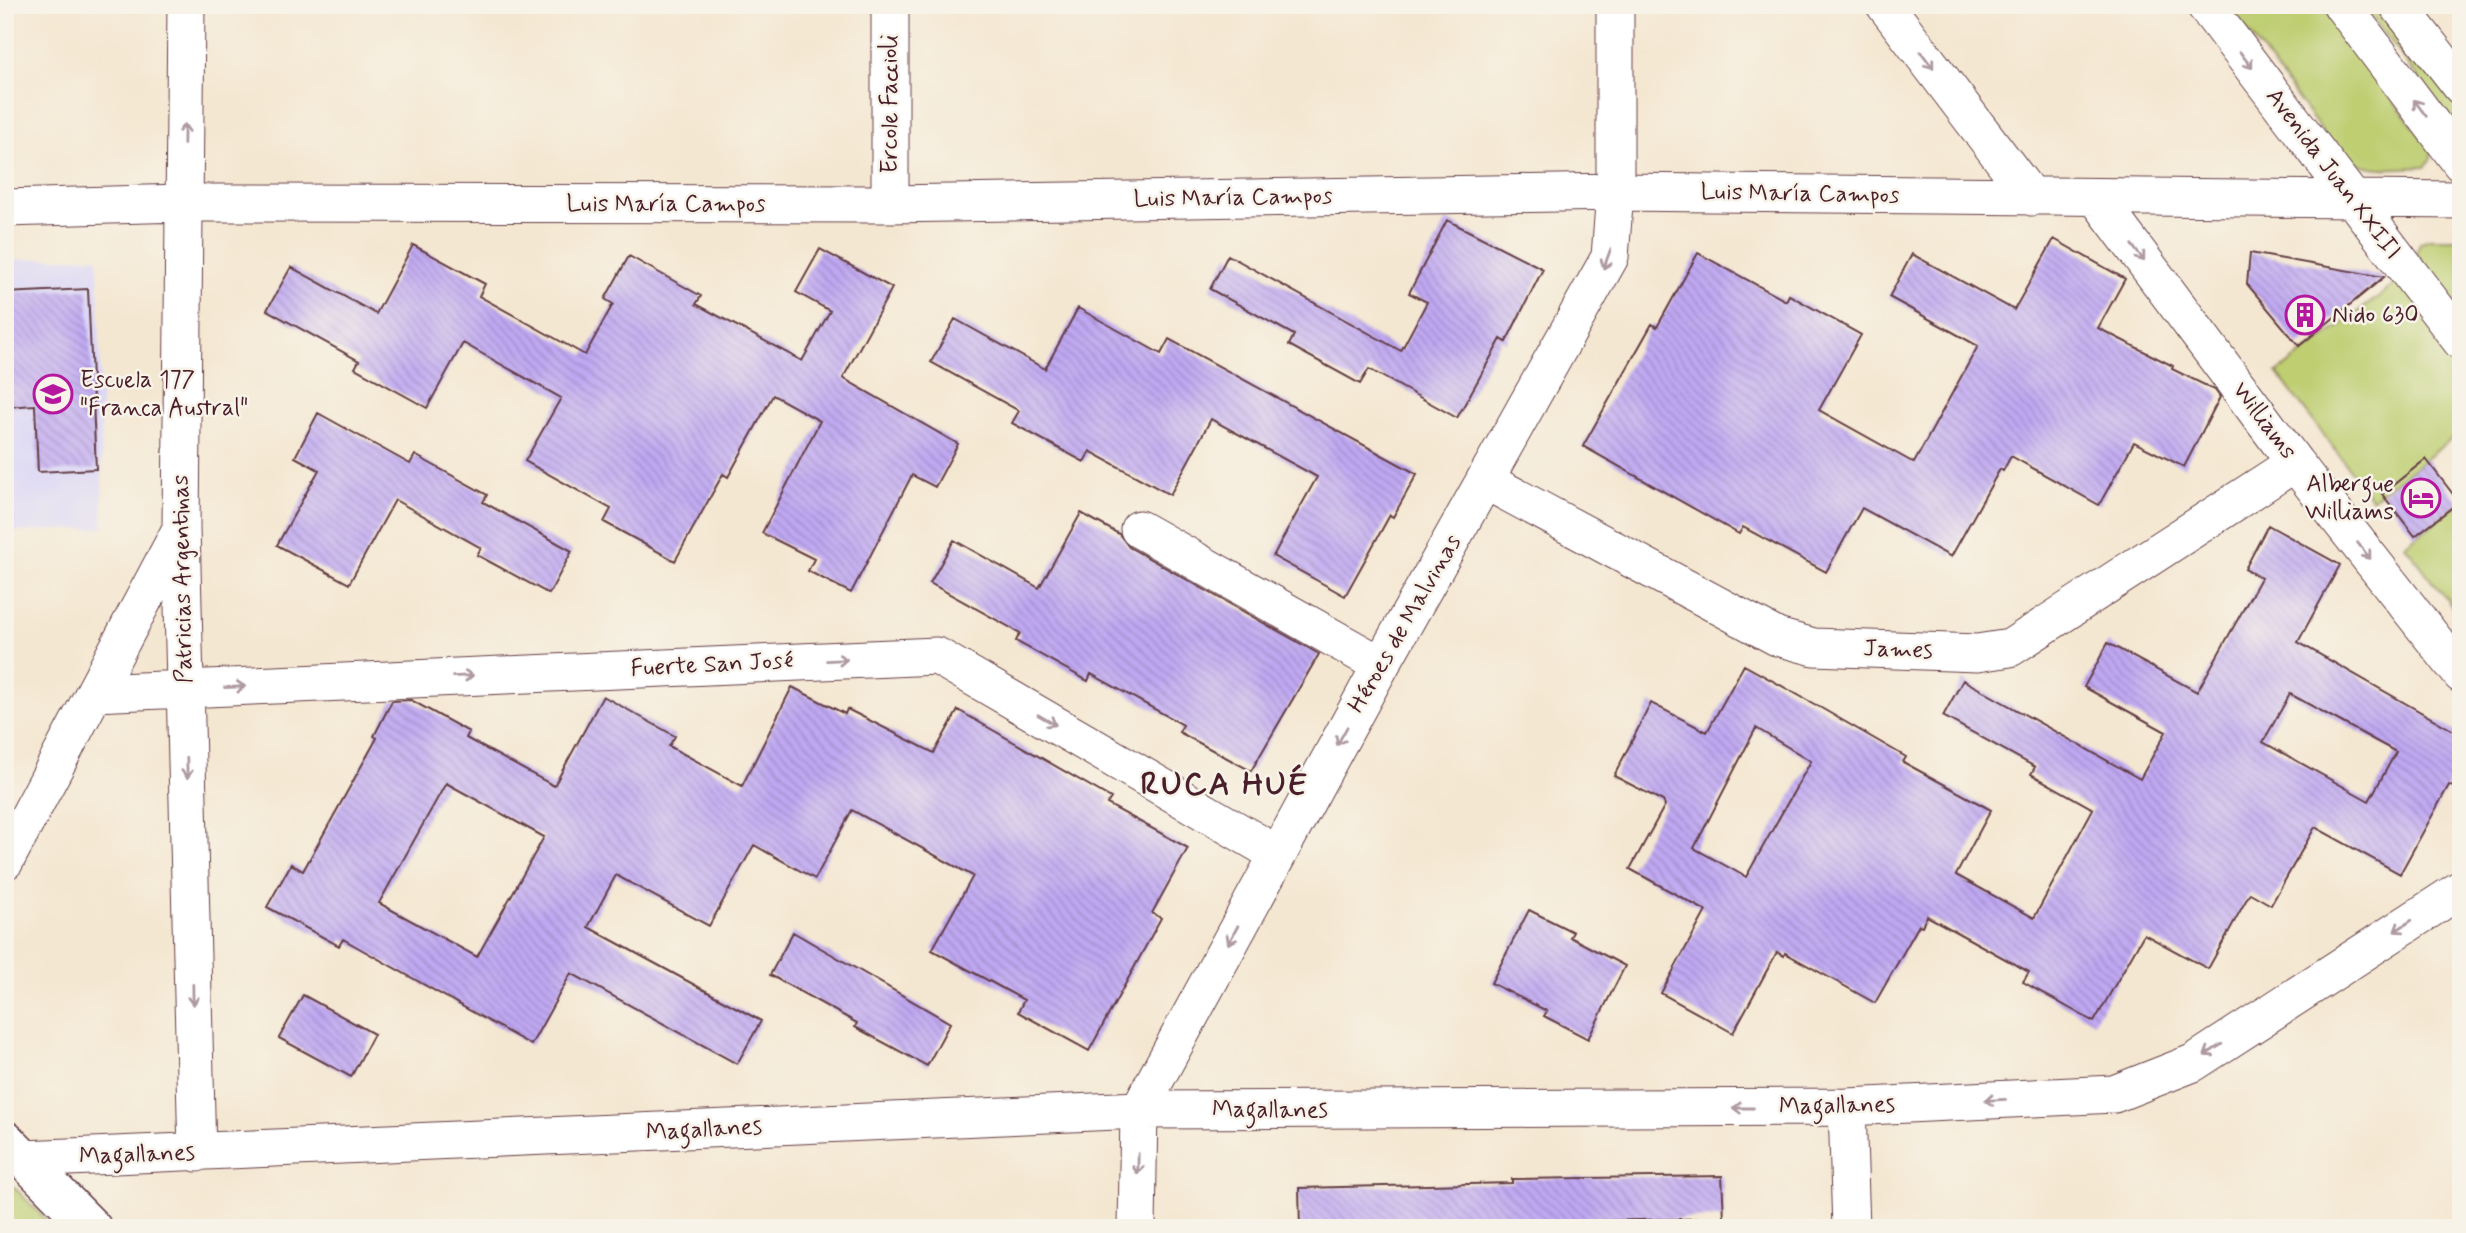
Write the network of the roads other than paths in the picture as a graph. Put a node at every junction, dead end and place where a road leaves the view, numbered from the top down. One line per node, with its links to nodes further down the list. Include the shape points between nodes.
1 (186, 5): 15 (street, Patricias Argentinas, one-way to 1)
2 (890, 5): 16 (street, Ercole Faccioli)
3 (1615, 5): 10 (street, Héroes de Malvinas)
4 (1885, 5): 11 (street, one-way to 11)
5 (2205, 5): 14 (street, Avenida Juan XXIII, one-way to 14)
6 (2342, 5): 9 (street, one-way to 6)
7 (2398, 5): 8 (street)
8 (2461, 86)
9 (2461, 163)
10 (1615, 192): 11 (street, Luis María Campos); 16 (street, Luis María Campos); 20 (street, Héroes de Malvinas, one-way to 20, via 1610,257)
11 (2031, 197): 12 (street, Luis María Campos)
12 (2097, 198): 14 (street, Luis María Campos); 19 (street, Williams, one-way to 19)
13 (2461, 200): 14 (street, Luis María Campos)
14 (2353, 201): 18 (street, Avenida Juan XXIII)
15 (182, 203): 16 (street, Luis María Campos); 17 (street, Luis María Campos); 21 (street, Patricias Argentinas)
16 (890, 204)
17 (5, 208)
18 (2461, 341)
19 (2295, 463): 20 (street, James, via 2010,648 1977,653 1814,647 1777,637); 24 (street, Williams, one-way to 24)
20 (1486, 481): 23 (street, Héroes de Malvinas)
21 (181, 528): 25 (street, Patricias Argentinas); 26 (street)
22 (1139, 529): 23 (street)
23 (1381, 665): 27 (street, Héroes de Malvinas, one-way to 27)
24 (2461, 674)
25 (185, 689): 26 (street, Fuerte San José); 27 (street, Fuerte San José, one-way to 27, via 937,656); 33 (street, Patricias Argentinas, one-way to 33)
26 (94, 693): 28 (street)
27 (1277, 854): 31 (street, Héroes de Malvinas, one-way to 31)
28 (5, 862)
29 (2461, 889): 30 (street, Magallanes, one-way to 30, via 2193,1063 2114,1094)
30 (1847, 1107): 31 (street, Magallanes, one-way to 31); 36 (street)
31 (1139, 1110): 33 (street, Magallanes); 35 (street, Héroes de Malvinas, one-way to 35)
32 (14, 1149): 33 (street, Magallanes); 34 (main road)
33 (197, 1153)
34 (92, 1228)
35 (1137, 1228)
36 (1850, 1228)

